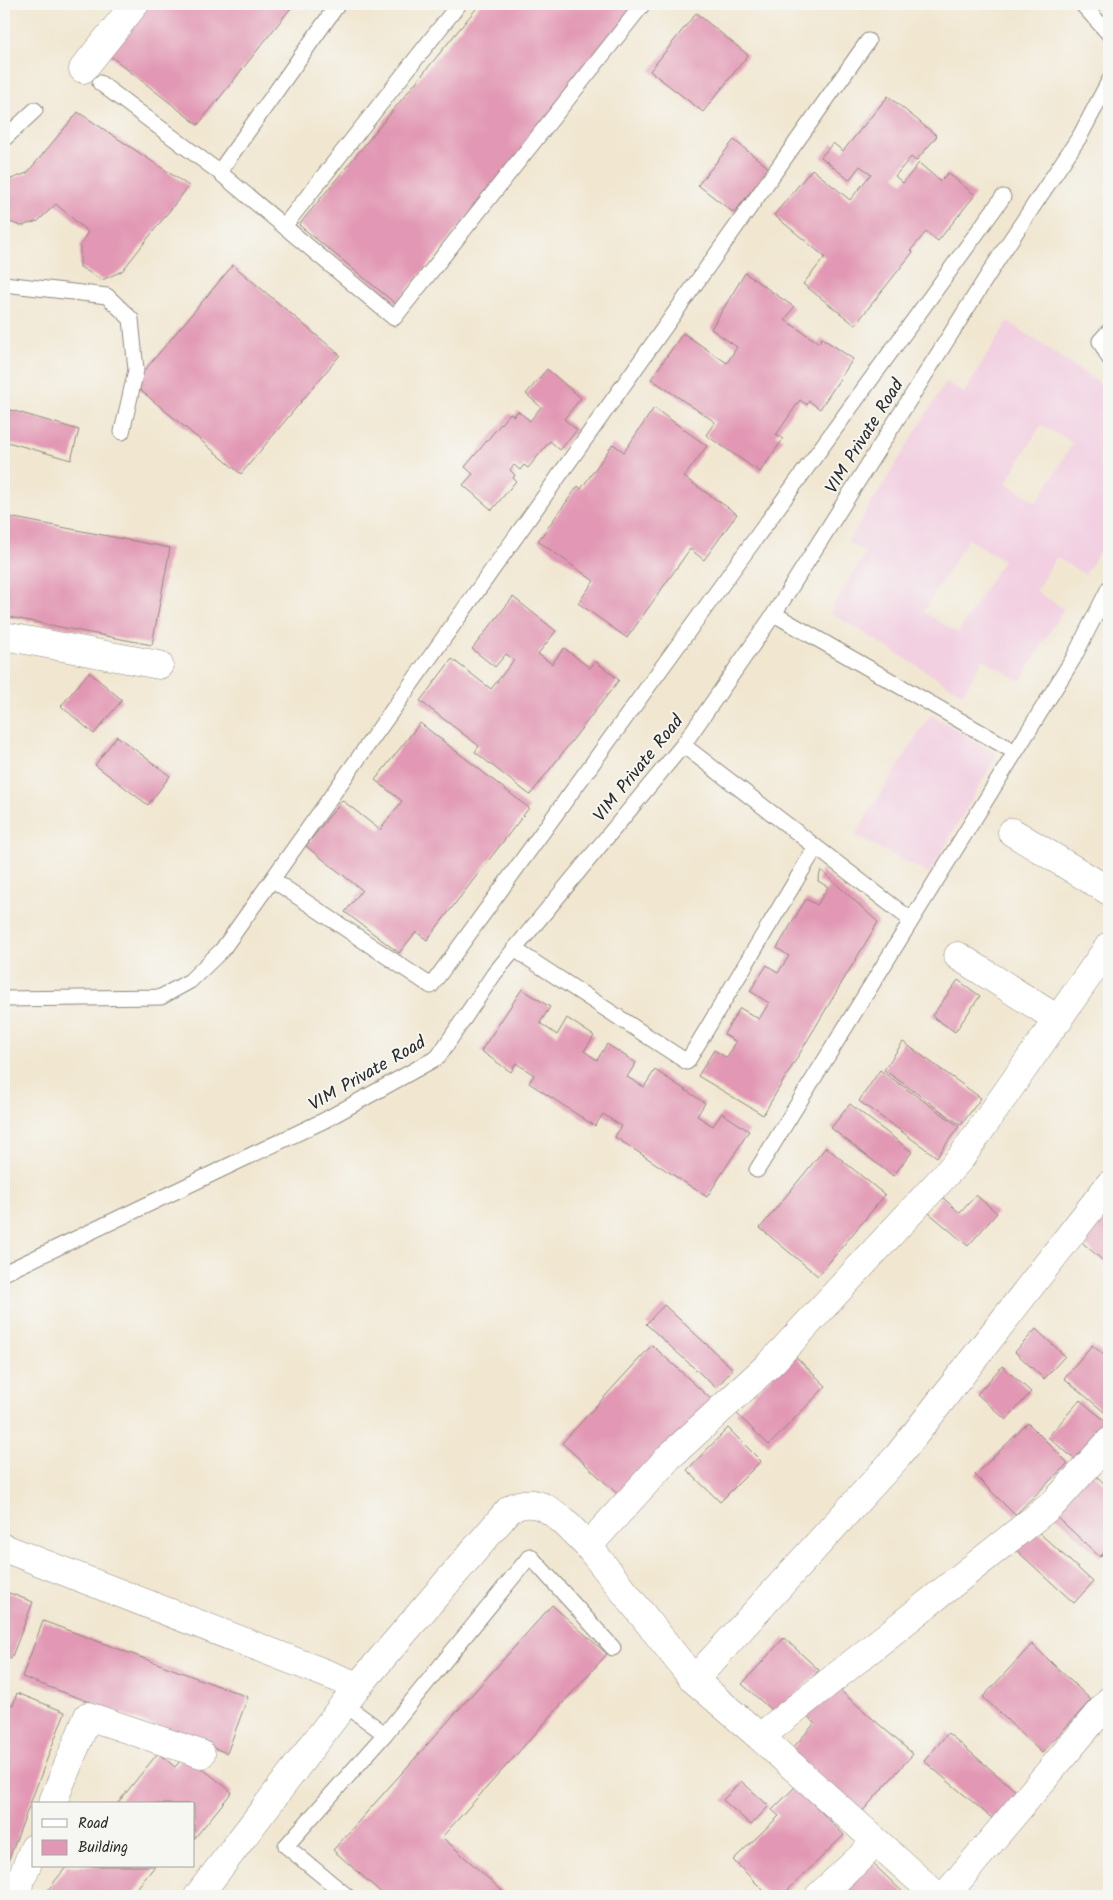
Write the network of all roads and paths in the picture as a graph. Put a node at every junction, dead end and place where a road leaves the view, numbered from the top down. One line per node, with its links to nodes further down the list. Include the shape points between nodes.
1 (135, 4): 8 (street)
2 (338, 4): 12 (lane)
3 (459, 4): 14 (lane)
4 (642, 4): 14 (lane, via 394,318)
5 (1082, 4): 6 (lane)
6 (1109, 34)
7 (868, 41): 27 (lane)
8 (92, 76): 12 (lane)
9 (1109, 82): 20 (lane, VIM Private Road, via 1080,136 1000,256)
10 (35, 110): 11 (lane)
11 (4, 139)
12 (219, 172): 14 (lane)
13 (1003, 198): 27 (lane, via 431,986)
14 (285, 225)
15 (4, 284): 18 (lane, via 107,296 131,319 136,370)
16 (1109, 331): 17 (lane, via 1100,341)
17 (1109, 358)
18 (122, 432)
19 (1109, 588): 24 (lane, via 1073,659)
20 (774, 614): 23 (lane, VIM Private Road); 24 (lane)
21 (4, 636): 22 (street)
22 (159, 665)
23 (683, 745): 26 (lane); 31 (lane, VIM Private Road)
24 (1015, 752): 29 (lane)
25 (1012, 832): 28 (street)
26 (816, 847): 29 (lane); 31 (lane, via 687,1062)
27 (273, 880): 33 (lane, via 222,950 190,981 161,997)
28 (1109, 891)
29 (912, 920): 35 (lane)
30 (1109, 946): 34 (street)
31 (514, 949): 37 (lane, VIM Private Road, via 438,1057 325,1120)
32 (958, 956): 34 (street)
33 (4, 999)
34 (1059, 1020): 39 (street, via 960,1159 772,1362 669,1457)
35 (757, 1170)
36 (1109, 1185): 42 (street, via 898,1456)
37 (4, 1273)
38 (1109, 1442): 46 (street, via 1054,1504)
39 (588, 1546): 42 (street); 43 (street, via 550,1510 525,1502 518,1504 509,1510)
40 (4, 1548): 43 (street)
41 (613, 1648): 45 (lane, via 530,1556)
42 (694, 1680): 46 (street)
43 (351, 1695): 45 (lane); 52 (street)
44 (1109, 1701): 56 (street)
45 (385, 1734): 53 (lane, via 286,1846)
46 (760, 1737): 49 (street)
47 (201, 1754): 48 (street, via 88,1716)
48 (53, 1802)
49 (878, 1842): 54 (street); 55 (street)
50 (32, 1853): 51 (street)
51 (14, 1896)
52 (198, 1896)
53 (347, 1896)
54 (819, 1896)
55 (937, 1896)
56 (945, 1896)

